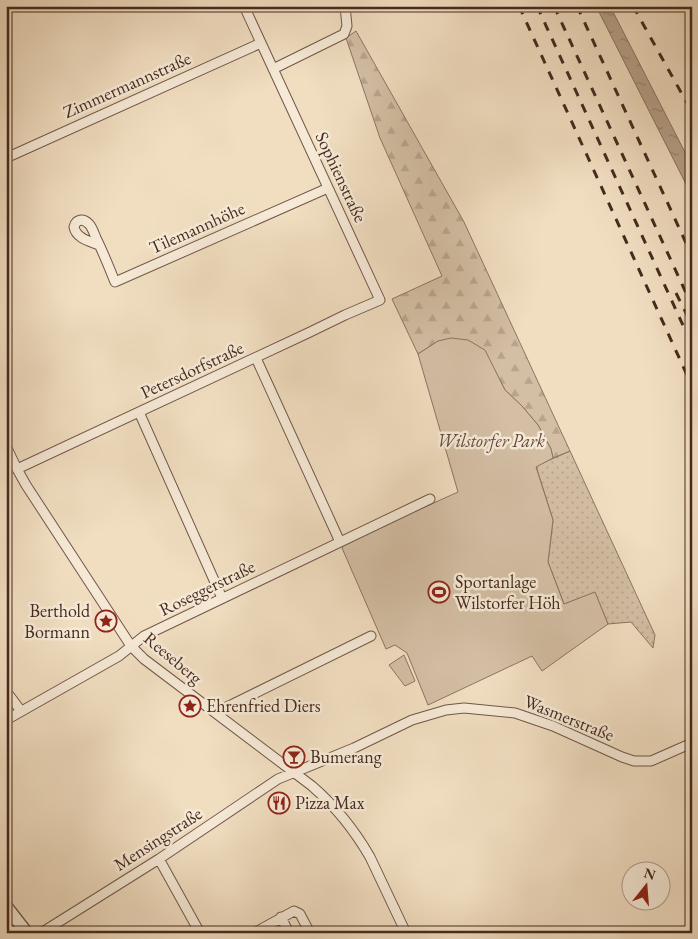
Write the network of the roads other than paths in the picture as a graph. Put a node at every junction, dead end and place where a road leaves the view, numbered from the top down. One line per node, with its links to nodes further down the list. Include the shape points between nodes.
1 (244, 6): 3 (street, Sophienstraße)
2 (345, 6): 4 (street, via 347,26 344,34)
3 (261, 43): 4 (street, Sophienstraße); 5 (street, Zimmermannstraße)
4 (273, 68): 6 (street, Sophienstraße)
5 (6, 158)
6 (328, 188): 7 (street, Tilemannhöhe, via 115,282); 8 (street, Sophienstraße)
7 (99, 245)
8 (380, 300): 9 (street, Petersdorfstraße)
9 (256, 358): 10 (street, Petersdorfstraße); 14 (street)
10 (139, 412): 12 (street, Petersdorfstraße); 15 (street)
11 (6, 446): 12 (street, Reeseberg)
12 (17, 469): 17 (street, Reeseberg)
13 (430, 499): 14 (street, Roseggerstraße)
14 (340, 542): 15 (street, Roseggerstraße)
15 (222, 598): 17 (street, Roseggerstraße, via 144,636)
16 (371, 636): 20 (street, via 231,704)
17 (131, 646): 19 (street, Roseggerstraße, via 119,656); 20 (street, Reeseberg)
18 (6, 691): 19 (street)
19 (21, 711): 21 (street, Roseggerstraße)
20 (218, 715): 23 (street, Reeseberg)
21 (6, 720)
22 (692, 743): 23 (street, Wasmerstraße, via 650,761 634,760 539,720 515,713 464,708 412,720)
23 (293, 773): 24 (street, Mensingstraße, via 278,779); 33 (street, Reeseberg, via 329,802 363,845)
24 (159, 860): 28 (street, Mensingstraße); 29 (street)
25 (6, 906): 27 (street)
26 (281, 917): 30 (street); 31 (street); 32 (street, via 294,910 300,914)
27 (27, 933)
28 (41, 933)
29 (200, 933)
30 (254, 933)
31 (289, 933)
32 (310, 933)
33 (406, 933)

